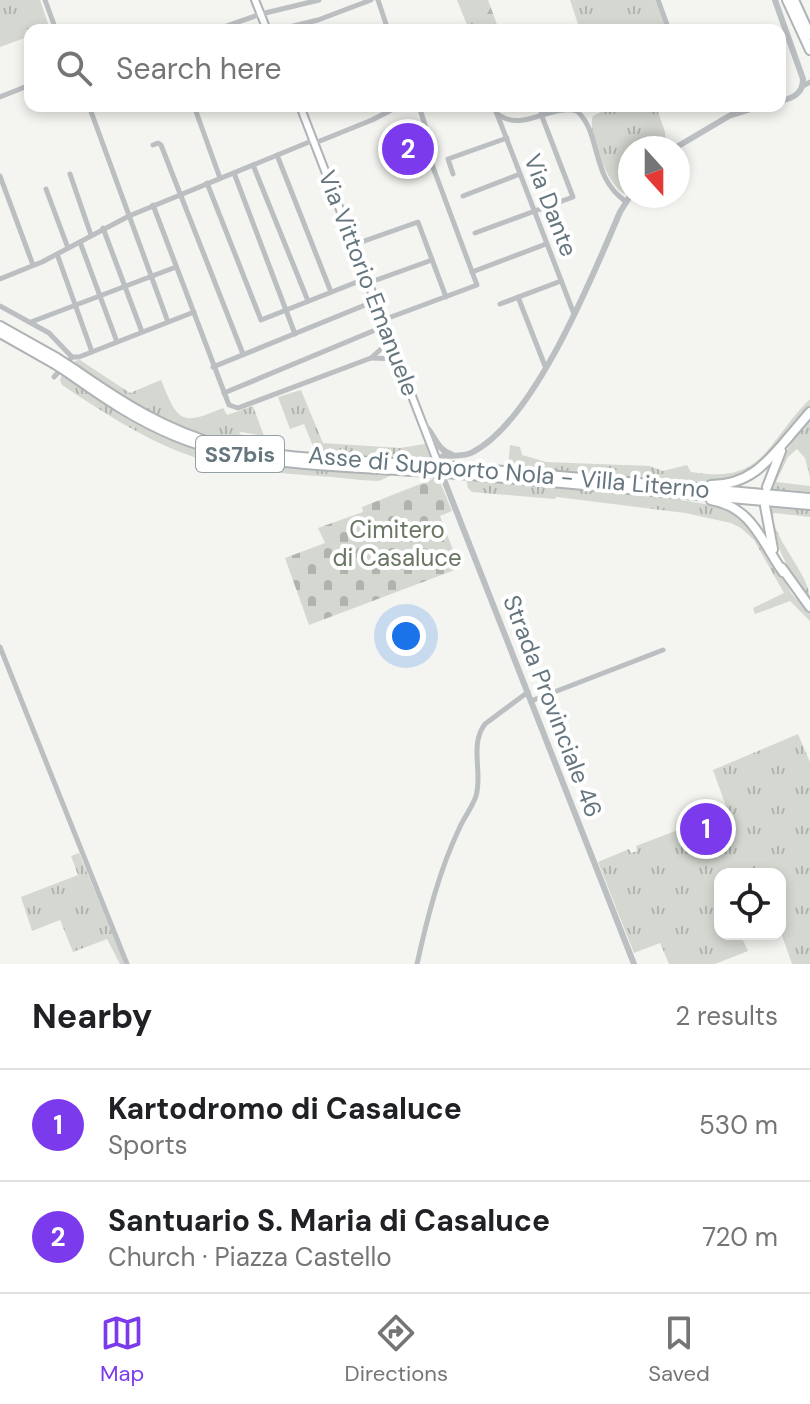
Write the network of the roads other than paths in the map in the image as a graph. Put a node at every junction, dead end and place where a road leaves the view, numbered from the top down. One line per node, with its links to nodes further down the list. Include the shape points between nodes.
1 (45, 0): 11 (street)
2 (255, 0): 10 (main road)
3 (319, 0): 10 (street)
4 (371, 0): 14 (street)
5 (378, 0): 15 (street)
6 (658, 0): 16 (street)
7 (775, 0): 17 (street)
8 (787, 0): 20 (highway)
9 (794, 0): 19 (highway)
10 (261, 14): 12 (street); 13 (main road)
11 (54, 24)
12 (232, 24)
13 (265, 24)
14 (302, 24)
15 (386, 24)
16 (667, 24)
17 (784, 24)
18 (786, 31): 22 (street)
19 (810, 35)
20 (810, 50)
21 (810, 82): 22 (street)
22 (803, 86): 25 (street)
23 (24, 87): 24 (street)
24 (0, 97)
25 (786, 99)
26 (91, 112): 60 (street)
27 (196, 112): 50 (street)
28 (302, 112): 39 (main road, Via Vittorio Emanuele)
29 (387, 112): 39 (street)
30 (421, 112): 40 (street, via 430,141)
31 (551, 112): 35 (street)
32 (576, 112): 54 (street, via 585,122 602,174)
33 (740, 112): 36 (street)
34 (498, 114): 35 (street, via 513,121); 37 (street, Via Dante)
35 (541, 114): 59 (street, via 573,197)
36 (733, 114): 38 (street)
37 (507, 138): 47 (street, via 448,159); 48 (street, Via Dante)
38 (690, 139)
39 (314, 142): 43 (street); 66 (main road, Via Vittorio Emanuele)
40 (424, 143): 42 (street); 72 (street)
41 (153, 145): 55 (street, via 161,145)
42 (412, 148)
43 (277, 155): 44 (street); 78 (street)
44 (253, 165): 45 (street); 82 (street)
45 (234, 173): 50 (street); 87 (street)
46 (70, 174): 63 (street)
47 (453, 174)
48 (520, 174): 56 (street); 59 (street, Via Dante)
49 (0, 176): 53 (street)
50 (220, 178): 51 (street)
51 (207, 183): 55 (street); 87 (street, via 261,320)
52 (46, 189): 67 (street)
53 (2, 190): 70 (street)
54 (618, 193)
55 (180, 194): 57 (street); 100 (street)
56 (463, 196)
57 (153, 205): 60 (street); 71 (street)
58 (624, 208): 89 (street)
59 (534, 211): 62 (street); 65 (street, Via Dante)
60 (129, 216): 61 (street); 73 (street)
61 (103, 228): 63 (street); 77 (street)
62 (475, 233)
63 (91, 235): 64 (street)
64 (80, 242): 67 (street); 79 (street)
65 (546, 244): 72 (street); 76 (street, Via Dante)
66 (353, 245): 69 (street, via 418,222); 75 (main road, Via Vittorio Emanuele)
67 (68, 248): 68 (street)
68 (57, 254): 70 (street); 85 (street)
69 (432, 260): 75 (street); 80 (street)
70 (33, 265): 74 (street)
71 (176, 267): 73 (street); 88 (street)
72 (472, 272): 80 (street, via 477,285)
73 (150, 277): 77 (street); 91 (street)
74 (0, 279)
75 (368, 280): 78 (street); 83 (main road, Via Vittorio Emanuele)
76 (561, 281): 81 (street); 89 (street, Via Dante)
77 (125, 286): 79 (street); 94 (street)
78 (331, 292): 82 (street)
79 (100, 296): 85 (street); 98 (street)
80 (446, 297): 92 (street)
81 (518, 297): 84 (street); 105 (street)
82 (308, 301): 87 (street)
83 (375, 301): 92 (main road, Via Vittorio Emanuele); 96 (street)
84 (500, 304)
85 (75, 305): 90 (street); 99 (street)
86 (0, 306): 90 (street)
87 (285, 310): 96 (street)
88 (194, 312): 91 (street); 106 (street)
89 (575, 317): 105 (street)
90 (31, 322): 101 (street)
91 (168, 322): 94 (street)
92 (384, 323): 97 (main road, Via Vittorio Emanuele); 108 (street)
93 (0, 326): 104 (highway, Asse di Supporto Nola - Villa Literno / SS7bis)
94 (142, 332): 98 (street)
95 (0, 333): 104 (highway, Asse di Supporto Nola - Villa Literno / SS7bis)
96 (295, 334): 100 (street)
97 (391, 340): 102 (street); 103 (main road, Via Vittorio Emanuele)
98 (117, 342): 99 (street)
99 (92, 352): 101 (street)
100 (243, 354): 106 (street)
101 (72, 357): 107 (street)
102 (371, 358): 103 (street); 108 (street, via 238,408 229,405)
103 (398, 359): 110 (main road, Via Vittorio Emanuele)
104 (55, 360): 114 (highway, Asse di Supporto Nola - Villa Literno / SS7bis, bridge, via 148,417 221,445)
105 (545, 366): 112 (street, via 499,430 473,452)
106 (213, 367): 108 (street)
107 (54, 377)
108 (224, 393)
109 (810, 412): 111 (highway)
110 (423, 424): 112 (street, via 438,447); 113 (main road, Via Vittorio Emanuele)
111 (788, 438): 116 (highway, via 744,479); 117 (highway)
112 (454, 456): 113 (street); 115 (street, via 444,463)
113 (437, 461): 115 (street, Strada Provinciale 46)
114 (459, 471): 116 (highway, Asse di Supporto Nola - Villa Literno / SS7bis); 118 (highway, Asse di Supporto Nola - Villa Literno / SS7bis)
115 (444, 478): 126 (street, Strada Provinciale 46)
116 (681, 486): 119 (highway, Asse di Supporto Nola - Villa Literno / SS7bis)
117 (767, 487)
118 (691, 495): 120 (highway, Asse di Supporto Nola - Villa Literno / SS7bis); 122 (highway, via 745,515)
119 (810, 498)
120 (810, 505)
121 (765, 506): 122 (highway)
122 (783, 572): 123 (highway)
123 (810, 607)
124 (0, 647): 128 (street)
125 (663, 650): 127 (street)
126 (528, 692): 127 (street, Strada Provinciale 46); 129 (street, via 480,731 477,792 442,874)
127 (531, 701): 130 (street, Strada Provinciale 46)
128 (127, 964)
129 (417, 964)
130 (634, 964)

